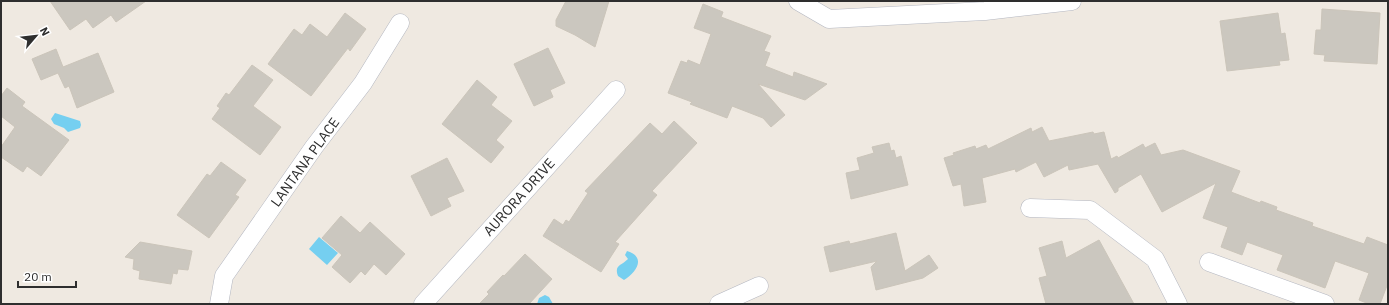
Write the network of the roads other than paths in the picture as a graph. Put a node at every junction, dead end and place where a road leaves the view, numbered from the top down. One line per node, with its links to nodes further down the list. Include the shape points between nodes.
1 (798, 1): 2 (street, via 830,19 985,11)
2 (1072, 1)
3 (400, 23): 8 (street, LANTANA PLACE, via 362,83 224,276)
4 (616, 90): 9 (street, AURORA DRIVE)
5 (1030, 208): 11 (street, via 1090,210 1155,259)
6 (1209, 262): 12 (street)
7 (759, 286): 10 (street)
8 (219, 304)
9 (423, 304)
10 (719, 304)
11 (1178, 304)
12 (1326, 304)

